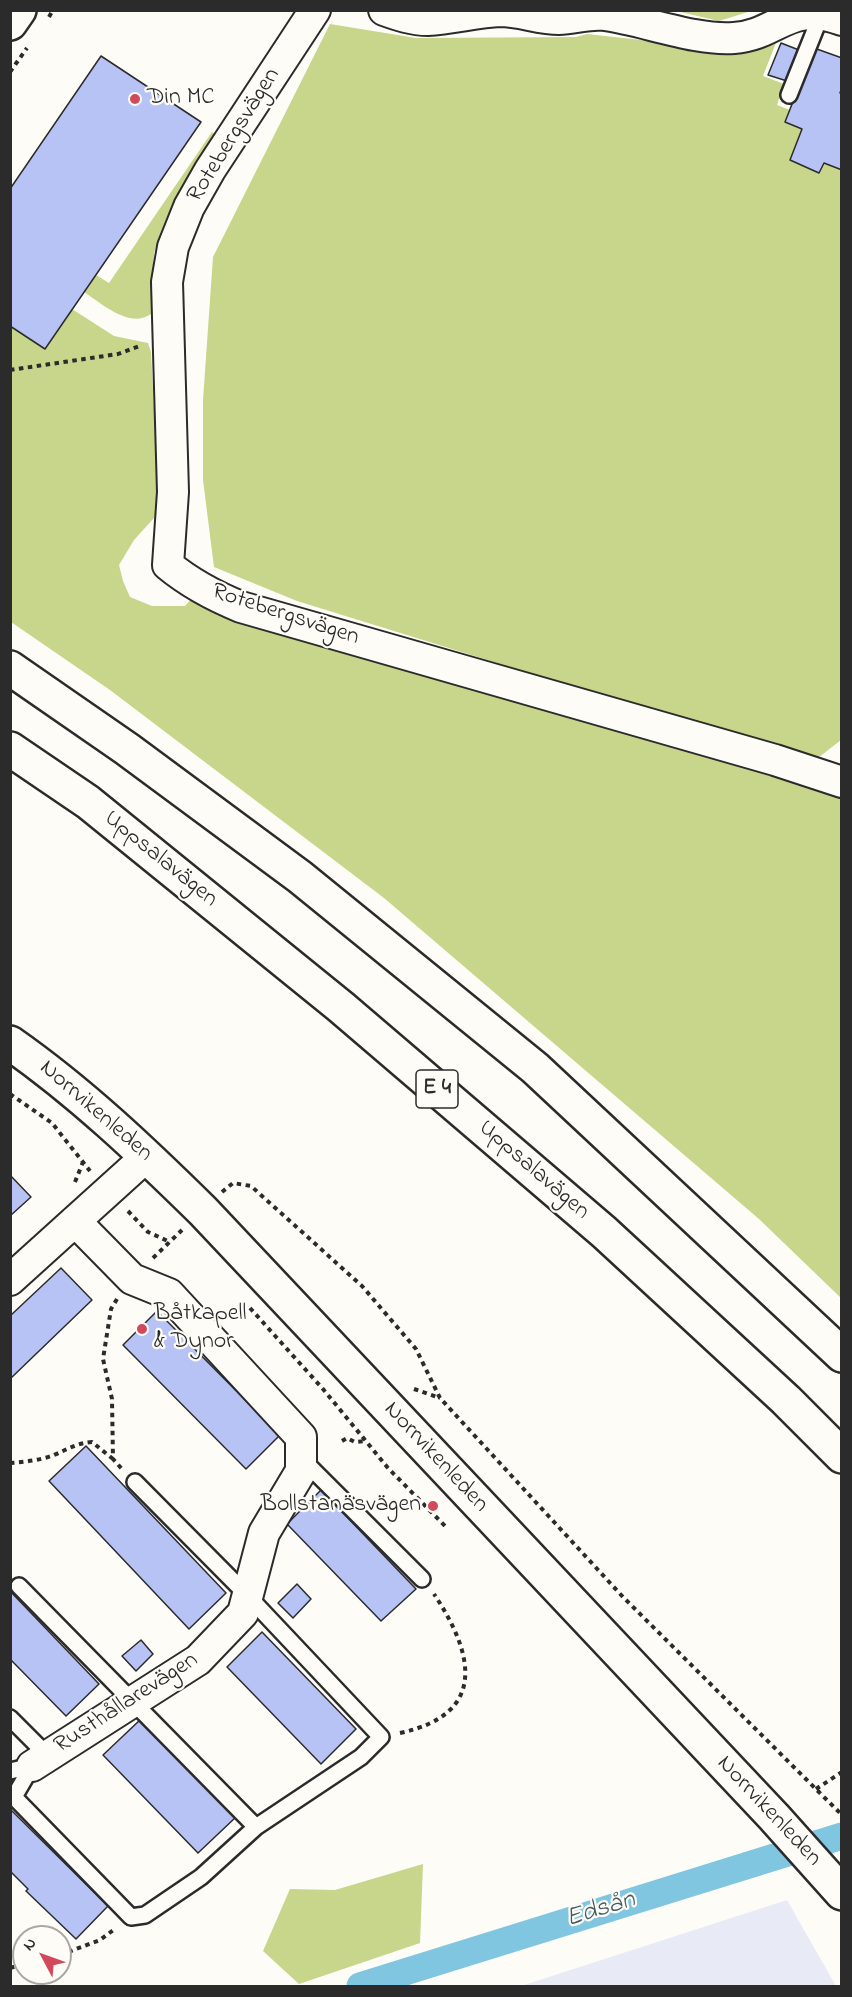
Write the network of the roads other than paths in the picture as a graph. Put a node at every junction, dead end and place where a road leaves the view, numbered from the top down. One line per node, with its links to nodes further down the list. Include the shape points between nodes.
1 (19, 10): 5 (main road)
2 (315, 10): 9 (street, Rotebergsvägen, via 210,170 173,247 167,282 172,492 168,565 213,596 242,607)
3 (384, 10): 4 (street, via 428,20 496,11 558,19 601,14 713,38 755,33 791,15)
4 (831, 17): 6 (lane)
5 (10, 23)
6 (789, 95)
7 (10, 668): 14 (main road, via 300,877 535,1068)
8 (10, 749): 15 (main road, Uppsalavägen / E 4, via 88,802 341,1007 604,1232)
9 (842, 782)
10 (10, 1043): 11 (main road, Norrvikenleden, via 44,1067)
11 (147, 1156): 12 (street); 25 (main road, Norrvikenleden)
12 (75, 1221): 13 (street); 16 (street, via 132,1279 169,1294 301,1437)
13 (10, 1280)
14 (842, 1355)
15 (842, 1456)
16 (301, 1458): 18 (lane); 20 (street, Rusthållarevägen, via 301,1471 264,1533)
17 (135, 1482): 20 (lane)
18 (422, 1579)
19 (19, 1586): 21 (lane)
20 (248, 1595): 21 (street, Rusthållarevägen, via 243,1613 198,1660); 24 (lane, via 381,1737 361,1757)
21 (134, 1701): 23 (street, Rusthållarevägen); 24 (lane)
22 (10, 1718): 23 (lane)
23 (30, 1764): 24 (lane, via 14,1797 131,1917 145,1914 201,1877)
24 (255, 1827)
25 (837, 1887)

